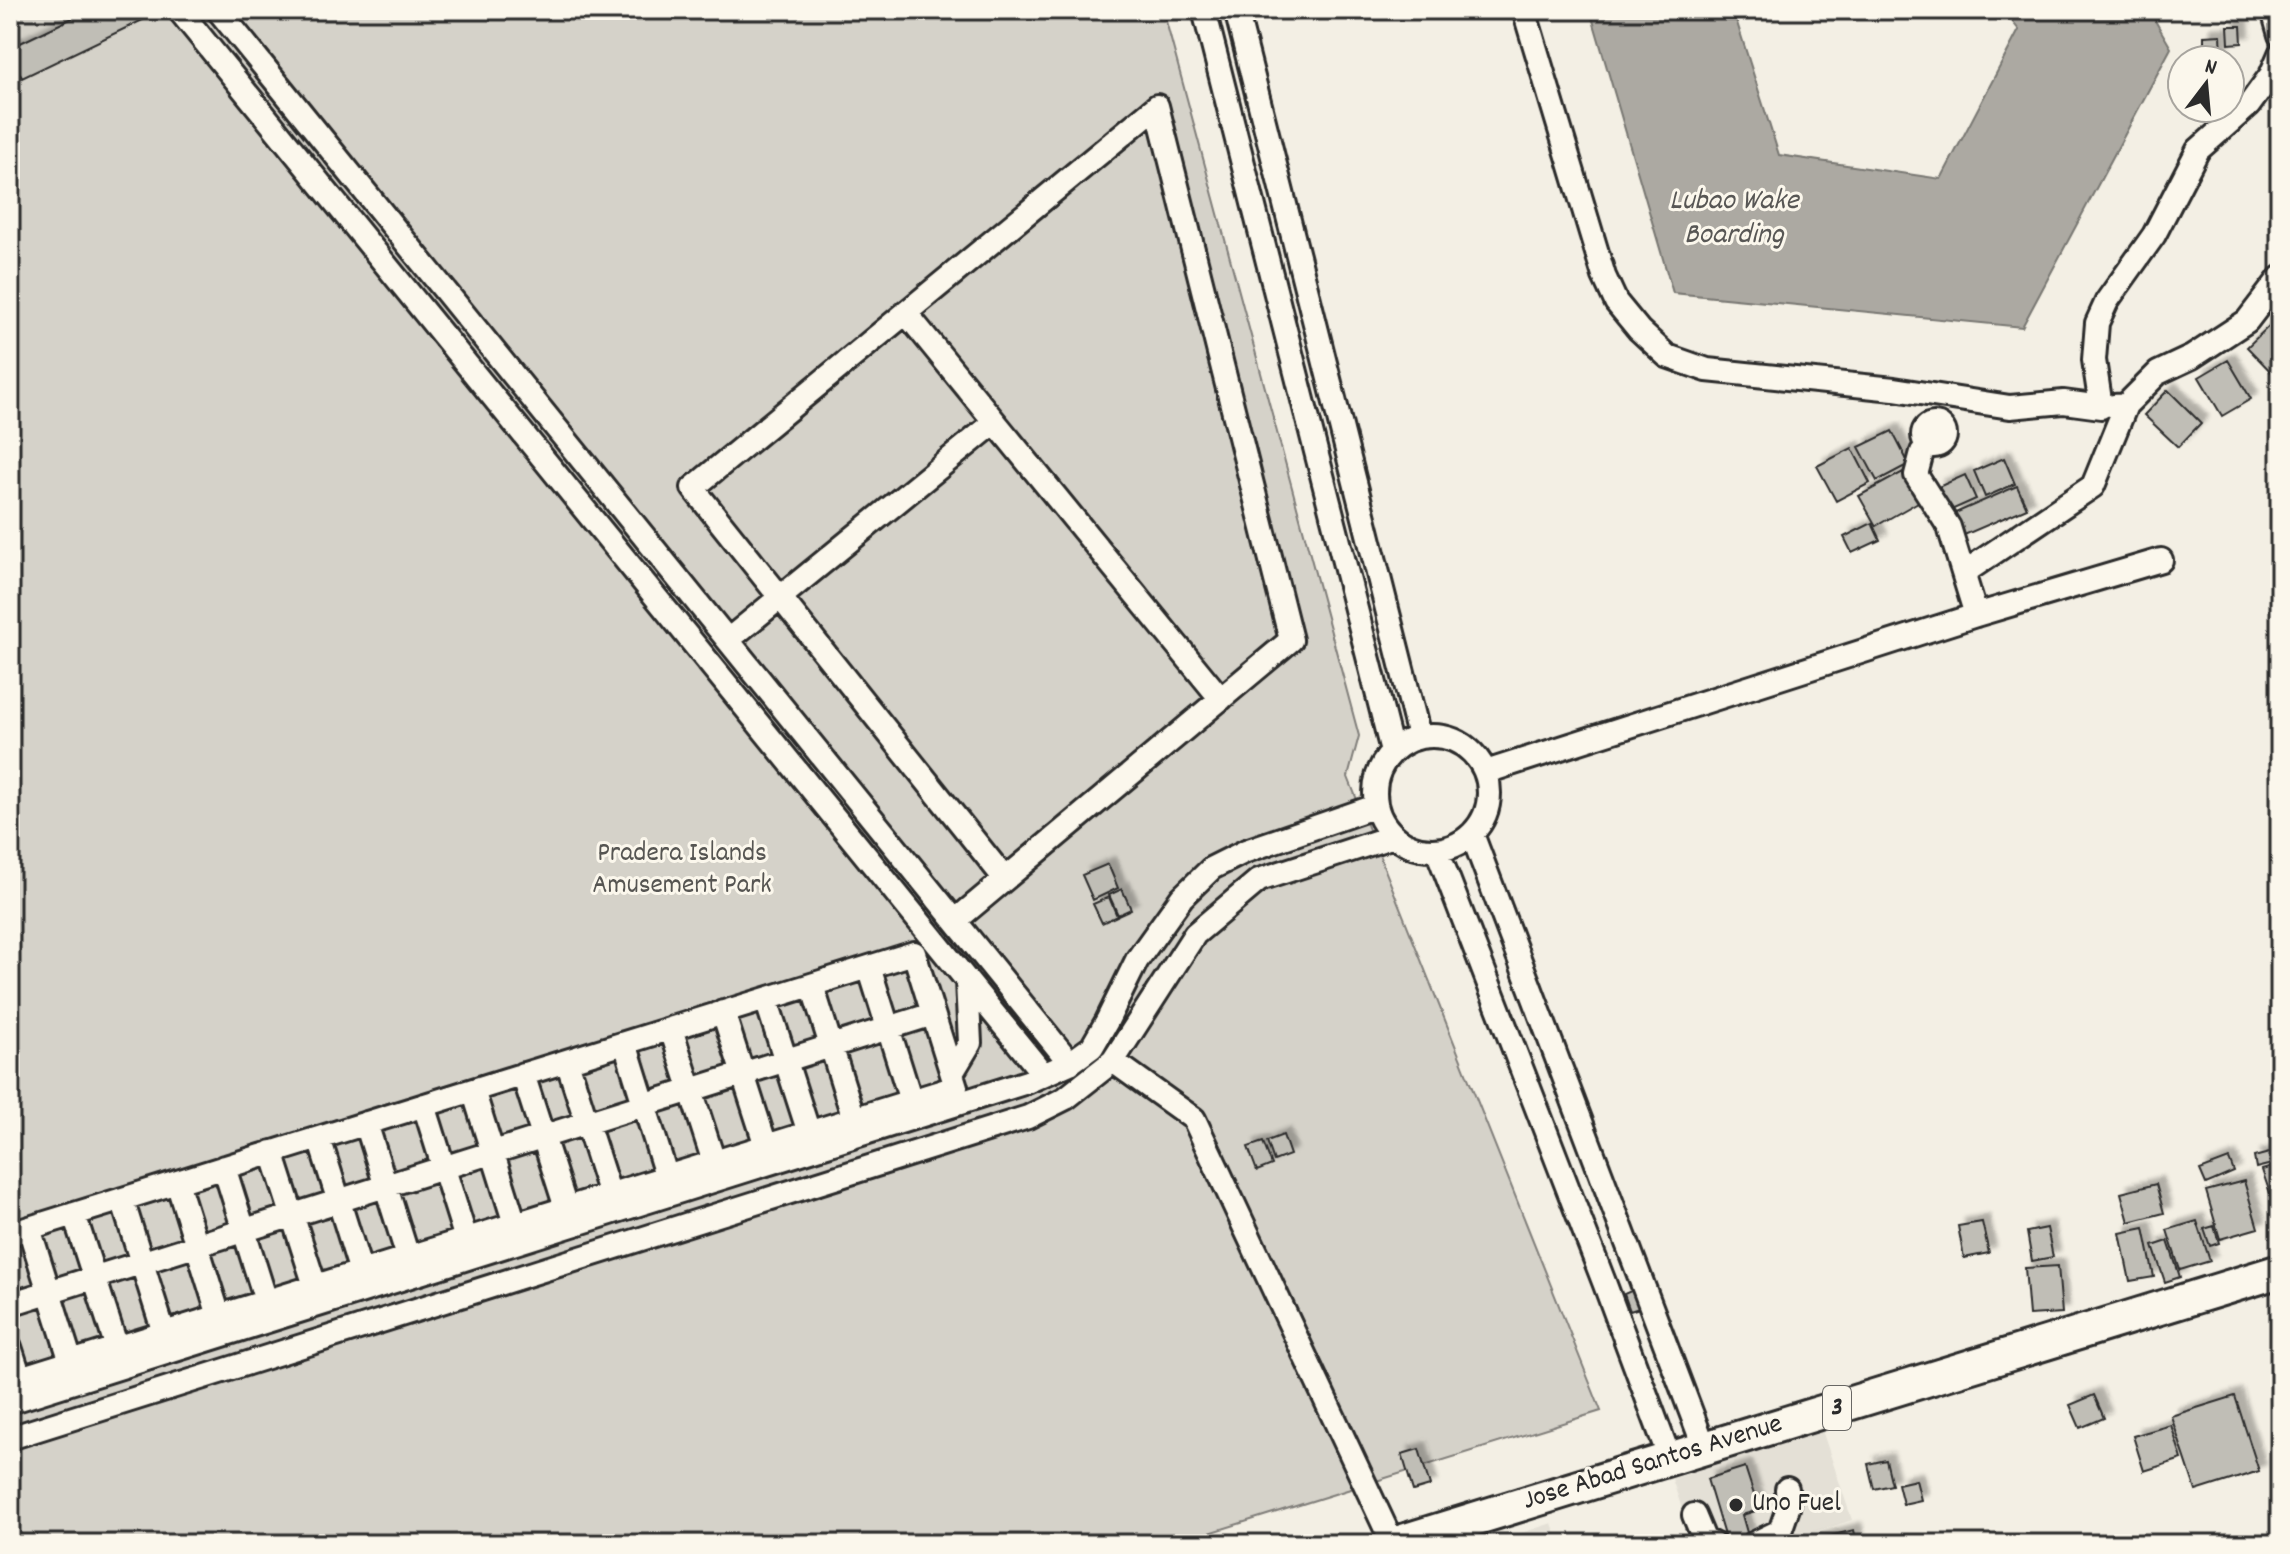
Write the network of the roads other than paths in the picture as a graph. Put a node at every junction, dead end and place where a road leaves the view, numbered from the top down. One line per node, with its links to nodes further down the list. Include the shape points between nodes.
1 (179, 10): 31 (street)
2 (218, 10): 19 (street)
3 (1204, 10): 22 (street)
4 (1236, 10): 21 (street)
5 (1524, 10): 11 (street, via 1604,276 1616,302 1667,356 1707,370)
6 (2273, 10): 7 (street)
7 (2280, 35)
8 (2280, 54): 13 (street, via 2249,105 2198,150 2154,235 2107,301 2097,323 2094,360)
9 (2280, 278): 12 (street, via 2247,321 2158,373)
10 (906, 313): 14 (street); 17 (street, via 693,488); 20 (street, via 1157,106 1291,640)
11 (1945, 396): 13 (street, via 2010,407 2064,402); 16 (street, via 1916,475 1949,527)
12 (2126, 405): 13 (street); 16 (street, via 2093,486)
13 (2101, 407)
14 (995, 422): 17 (street); 20 (street)
15 (2161, 560): 18 (street)
16 (1965, 572): 18 (street)
17 (780, 598): 19 (street); 28 (street)
18 (1976, 615): 23 (street)
19 (728, 640): 29 (street)
20 (1221, 699): 28 (street)
21 (1419, 736): 22 (street); 23 (street, via 1452,739 1478,758)
22 (1392, 751): 24 (street, via 1375,782)
23 (1486, 772): 25 (street, via 1488,805)
24 (1376, 806): 26 (street); 43 (street, via 1212,868 1182,897 1137,960 1092,1047)
25 (1472, 834): 27 (street); 81 (street)
26 (1394, 836): 27 (street, via 1419,849); 42 (street, via 1259,880 1241,893 1195,934)
27 (1437, 850): 85 (street)
28 (1005, 879): 29 (street)
29 (955, 921): 43 (street)
30 (869, 967): 32 (street); 35 (street, via 914,953); 37 (street)
31 (967, 981): 44 (street, via 970,1043); 47 (street)
32 (812, 985): 33 (street); 39 (street)
33 (766, 999): 34 (street); 41 (street)
34 (723, 1012): 36 (street); 46 (street)
35 (933, 1014): 37 (street); 44 (street)
36 (671, 1029): 38 (street); 49 (street)
37 (888, 1029): 39 (street); 50 (street)
38 (625, 1043): 40 (street); 52 (street)
39 (831, 1046): 41 (street); 53 (street)
40 (567, 1061): 45 (street); 55 (street)
41 (786, 1061): 46 (street); 56 (street)
42 (1113, 1061): 97 (street, via 1066,1098 1028,1117); 102 (street, via 1194,1119)
43 (1070, 1063): 47 (street)
44 (952, 1073): 50 (street, via 956,1087)
45 (523, 1074): 48 (street); 57 (street)
46 (743, 1074): 49 (street); 59 (street)
47 (1043, 1074): 66 (street)
48 (473, 1090): 51 (street); 61 (street)
49 (691, 1091): 52 (street); 62 (street)
50 (911, 1101): 53 (street)
51 (424, 1105): 54 (street); 64 (street)
52 (645, 1105): 55 (street); 66 (street)
53 (854, 1119): 56 (street)
54 (366, 1123): 58 (street); 67 (street)
55 (587, 1123): 57 (street); 68 (street)
56 (809, 1133): 59 (street)
57 (543, 1137): 61 (street); 71 (street)
58 (319, 1138): 60 (street); 70 (street)
59 (766, 1146): 62 (street)
60 (272, 1152): 63 (street); 73 (street)
61 (493, 1153): 64 (street); 74 (street)
62 (714, 1162): 66 (street)
63 (224, 1167): 65 (street); 76 (street)
64 (444, 1168): 67 (street); 77 (street)
65 (177, 1182): 69 (street); 78 (street)
66 (670, 1185): 68 (street); 96 (street)
67 (386, 1186): 70 (street); 79 (street)
68 (610, 1195): 71 (street)
69 (122, 1199): 72 (street); 80 (street)
70 (339, 1201): 73 (street); 83 (street)
71 (566, 1208): 74 (street)
72 (74, 1214): 75 (street); 84 (street)
73 (292, 1216): 76 (street); 86 (street)
74 (515, 1224): 77 (street)
75 (19, 1231): 87 (street)
76 (244, 1231): 78 (street); 88 (street)
77 (466, 1239): 79 (street)
78 (197, 1246): 80 (street); 90 (street)
79 (408, 1257): 83 (street)
80 (142, 1263): 84 (street); 91 (street)
81 (1637, 1269): 85 (street); 98 (street)
82 (2280, 1271): 98 (highway, Jose Abad Santos Avenue / 3)
83 (361, 1272): 86 (street)
84 (95, 1278): 87 (street); 93 (street)
85 (1604, 1282): 99 (street)
86 (315, 1286): 88 (street)
87 (49, 1292): 89 (street); 94 (street)
88 (266, 1301): 90 (street)
89 (10, 1304)
90 (219, 1316): 91 (street)
91 (164, 1333): 93 (street)
92 (10, 1347): 95 (street)
93 (117, 1348): 94 (street)
94 (71, 1362): 95 (street)
95 (15, 1379)
96 (10, 1402)
97 (10, 1438)
98 (1705, 1449): 99 (highway, Jose Abad Santos Avenue / 3)
99 (1670, 1459): 102 (highway, Jose Abad Santos Avenue / 3)
100 (1787, 1489): 104 (street, via 1788,1508 1780,1531)
101 (1694, 1515): 103 (street, via 1704,1539)
102 (1404, 1542)
103 (1713, 1544)
104 (1753, 1544)

